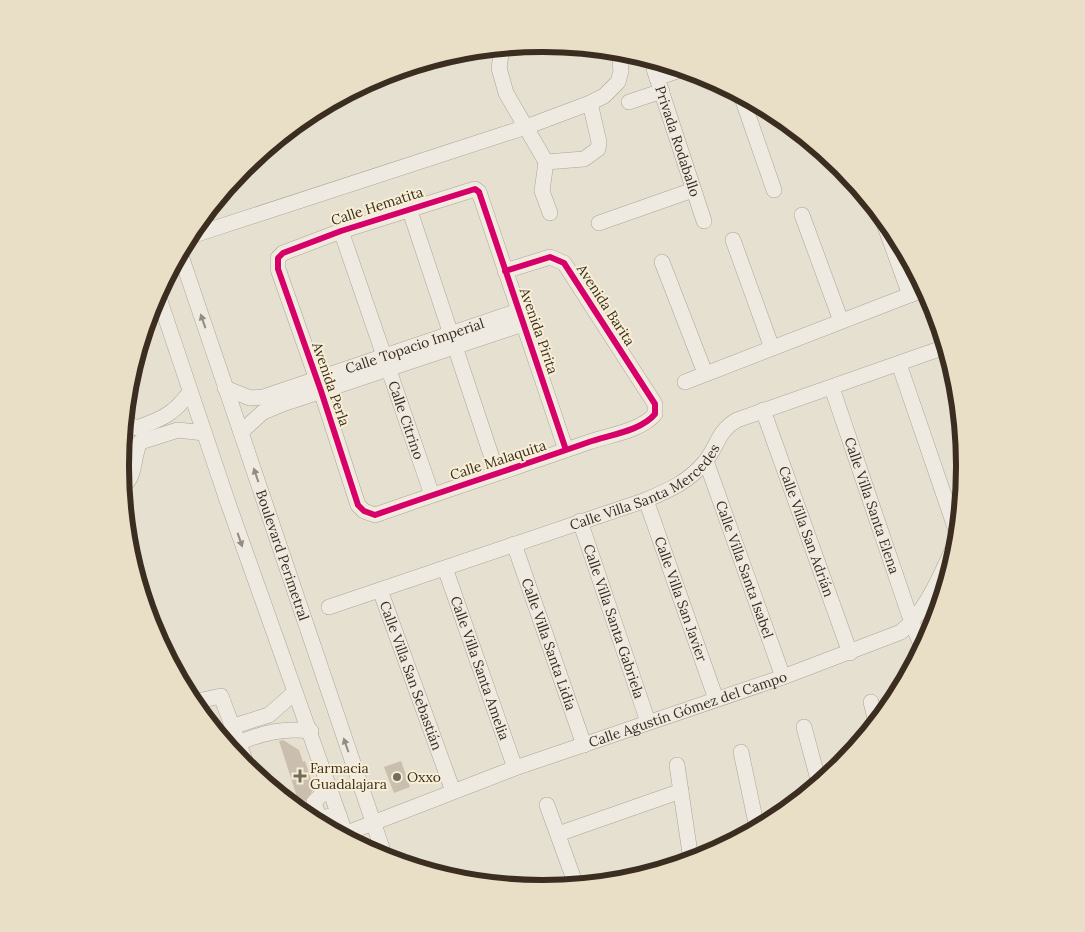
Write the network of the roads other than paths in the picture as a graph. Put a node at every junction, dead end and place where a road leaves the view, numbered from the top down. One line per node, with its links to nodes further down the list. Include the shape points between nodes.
1 (501, 55): 7 (street, via 502,83)
2 (620, 60): 5 (street, via 618,82 609,93)
3 (659, 74): 4 (street); 9 (street, Privada Rodaballo)
4 (629, 102)
5 (590, 103): 7 (street); 8 (street, via 598,150 584,159)
6 (744, 105): 10 (street)
7 (526, 127): 8 (street); 18 (street)
8 (546, 162): 13 (street, via 542,191)
9 (693, 190): 15 (street, Privada Rodaballo); 16 (street)
10 (774, 190)
11 (479, 192): 12 (street, Calle Hematita, via 471,189); 24 (street, Avenida Pirita)
12 (409, 208): 17 (street, Calle Hematita); 30 (street)
13 (550, 214)
14 (802, 215): 29 (street)
15 (704, 220)
16 (599, 223)
17 (341, 231): 21 (street, Calle Hematita); 33 (street, Calle Citrino)
18 (201, 233)
19 (733, 240): 31 (street)
20 (892, 245): 26 (street)
21 (283, 252): 37 (street, Avenida Perla, via 278,258 278,269)
22 (183, 262): 38 (street, Boulevard Perimetral, one-way to 22)
23 (662, 262): 35 (street)
24 (505, 271): 28 (street, Avenida Pirita); 43 (street, Avenida Barita, via 550,257 564,263 655,404)
25 (917, 292): 26 (street)
26 (910, 295): 29 (street)
27 (161, 305): 40 (street)
28 (521, 318): 30 (street, Calle Topacio Imperial); 48 (street, Avenida Pirita)
29 (840, 321): 31 (street)
30 (452, 341): 33 (street, Calle Topacio Imperial); 50 (street)
31 (772, 348): 35 (street)
32 (939, 350): 34 (street, Calle Villa Santa Mercedes)
33 (388, 363): 37 (street, Calle Topacio Imperial); 52 (street, Calle Citrino)
34 (899, 364): 39 (street, Calle Villa Santa Mercedes); 55 (street)
35 (705, 373): 36 (street)
36 (686, 382)
37 (319, 385): 41 (street, Calle Topacio Imperial); 54 (street, Avenida Perla, via 358,505 364,512)
38 (226, 388): 41 (street, Calle Topacio Imperial); 46 (street, Boulevard Perimetral)
39 (832, 388): 42 (street, Calle Villa Santa Mercedes); 62 (street, Calle Villa Santa Elena)
40 (190, 392): 45 (street); 47 (street)
41 (265, 404): 46 (street, Calle Topacio Imperial)
42 (763, 410): 49 (street, Calle Villa Santa Mercedes, via 726,426); 64 (street, Calle Villa San Adrián)
43 (655, 414): 48 (street, Calle Malaquita, via 643,424)
44 (131, 427): 45 (street)
45 (158, 428): 47 (street); 51 (street, via 140,442)
46 (241, 432): 87 (street, Boulevard Perimetral, one-way to 46)
47 (204, 433): 66 (street, one-way to 66)
48 (566, 450): 50 (street, Calle Malaquita)
49 (706, 461): 53 (street, Calle Villa Santa Mercedes, via 687,480); 65 (street, Calle Villa Santa Isabel)
50 (497, 473): 52 (street, Calle Malaquita)
51 (130, 481)
52 (432, 495): 54 (street, Calle Malaquita)
53 (646, 500): 56 (street, Calle Villa Santa Mercedes); 67 (street, Calle Villa San Javier)
54 (375, 515)
55 (952, 519)
56 (580, 521): 57 (street, Calle Villa Santa Mercedes); 71 (street, Calle Villa Santa Gabriela)
57 (514, 544): 58 (street, Calle Villa Santa Mercedes); 77 (street, Calle Villa Santa Lidia)
58 (445, 568): 60 (street, Calle Villa Santa Mercedes); 81 (street, Calle Villa Santa Amelia)
59 (942, 573): 62 (street, Calle Agustín Gómez del Campo, via 932,595)
60 (380, 590): 61 (street, Calle Villa Santa Mercedes); 83 (street, Calle Villa San Sebastián)
61 (329, 607)
62 (912, 623): 63 (street, Calle Villa Santa Elena); 64 (street, Calle Agustín Gómez del Campo, via 901,632)
63 (918, 638)
64 (850, 653): 65 (street, Calle Agustín Gómez del Campo)
65 (783, 677): 67 (street, Calle Agustín Gómez del Campo)
66 (294, 693): 72 (street); 75 (street)
67 (716, 699): 71 (street, Calle Agustín Gómez del Campo)
68 (202, 700): 73 (street, via 221,696)
69 (871, 702): 70 (street)
70 (874, 714)
71 (648, 722): 77 (street, Calle Agustín Gómez del Campo)
72 (266, 725): 73 (street); 75 (street); 76 (street)
73 (234, 726): 76 (street)
74 (804, 727): 82 (street)
75 (311, 731): 88 (street)
76 (239, 743): 78 (street)
77 (584, 744): 81 (street, Calle Agustín Gómez del Campo)
78 (241, 748)
79 (741, 752): 86 (street)
80 (677, 764): 84 (street)
81 (515, 768): 83 (street, Calle Agustín Gómez del Campo)
82 (817, 775)
83 (453, 791): 87 (street, Calle Agustín Gómez del Campo)
84 (680, 791): 90 (street); 92 (street)
85 (547, 805): 90 (street)
86 (755, 820)
87 (371, 822): 89 (street, Calle Agustín Gómez del Campo); 91 (street, Boulevard Perimetral)
88 (343, 828)
89 (351, 832)
90 (558, 834): 93 (street)
91 (381, 847)
92 (690, 852)
93 (574, 879)

